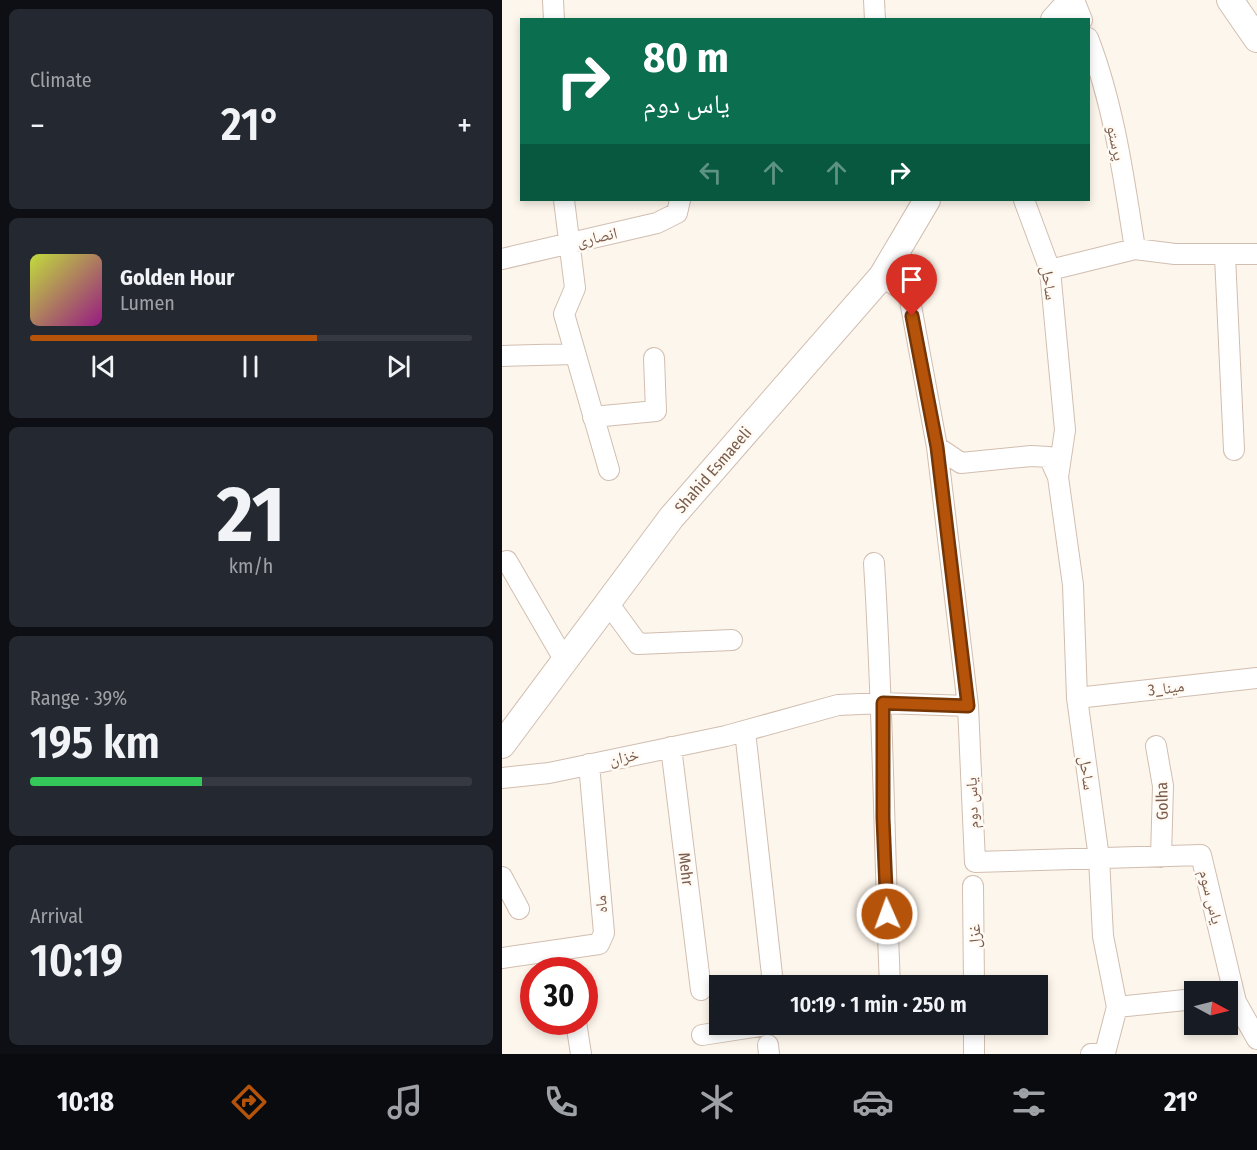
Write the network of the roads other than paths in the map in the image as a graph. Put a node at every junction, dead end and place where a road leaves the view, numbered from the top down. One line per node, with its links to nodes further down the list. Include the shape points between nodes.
1 (553, 0): 6 (street)
2 (874, 0): 7 (street)
3 (1054, 0): 8 (street)
4 (1073, 0): 9 (street); 10 (street)
5 (1230, 0): 11 (street)
6 (554, 18)
7 (875, 18)
8 (1055, 18)
9 (1056, 18)
10 (1081, 18)
11 (1256, 39)
12 (1090, 43): 18 (street, پرستو, via 1101,71)
13 (564, 201): 17 (street)
14 (680, 201): 17 (street, انصاری, via 677,213 657,224)
15 (1024, 201): 22 (street, ساحل)
16 (921, 203): 23 (street, Shahid Esmaeeli)
17 (570, 243): 21 (street, انصاری); 24 (street, via 575,288 564,314)
18 (1135, 249): 20 (street); 22 (street)
19 (1256, 254): 20 (street)
20 (1225, 256): 29 (street)
21 (502, 259)
22 (1050, 270): 31 (street, ساحل, via 1065,430)
23 (882, 276): 28 (street, via 909,295); 34 (street, Shahid Esmaeeli, via 672,518)
24 (575, 354): 25 (street); 27 (street)
25 (502, 356)
26 (654, 357): 27 (street, via 656,411)
27 (593, 417): 30 (street)
28 (937, 447): 31 (street, via 961,464 1049,457); 40 (street)
29 (1234, 450)
30 (609, 470)
31 (1058, 477): 38 (street, ساحل, via 1073,585)
32 (507, 561): 36 (street)
33 (874, 563): 39 (street)
34 (608, 603): 35 (street, via 638,644); 36 (street, Shahid Esmaeeli)
35 (732, 640)
36 (565, 661): 42 (street, Shahid Esmaeeli)
37 (1256, 677): 38 (street, مینا_3)
38 (1077, 698): 48 (street, ساحل)
39 (883, 703): 40 (street); 41 (street, خزان, via 838,705); 54 (street)
40 (968, 706): 48 (street, یاس دوم, via 975,862)
41 (745, 731): 44 (street, خزان); 53 (street)
42 (502, 745)
43 (1156, 746): 47 (street, Golha, via 1163,786)
44 (671, 747): 45 (street, خزان); 57 (street, Mehr)
45 (589, 764): 46 (street, خزان); 52 (street, ماه, via 604,933 599,944)
46 (502, 778)
47 (1161, 857): 48 (street, یاس سوم); 56 (street, یاس سوم, via 1201,855)
48 (1099, 858): 59 (street, ساحل, via 1103,936)
49 (502, 877): 51 (street)
50 (973, 886): 55 (street, غزل)
51 (519, 909)
52 (502, 958)
53 (772, 975)
54 (890, 975)
55 (974, 975)
56 (1228, 981)
57 (701, 990)
58 (1184, 1000): 59 (street)
59 (1117, 1007): 68 (street, ساحل, via 1105,1053)
60 (1238, 1011): 65 (street, یاس سوم)
61 (709, 1034): 63 (street)
62 (578, 1035): 66 (street)
63 (702, 1035)
64 (974, 1035): 67 (street)
65 (1256, 1039)
66 (581, 1054)
67 (974, 1054)
68 (1091, 1054)

